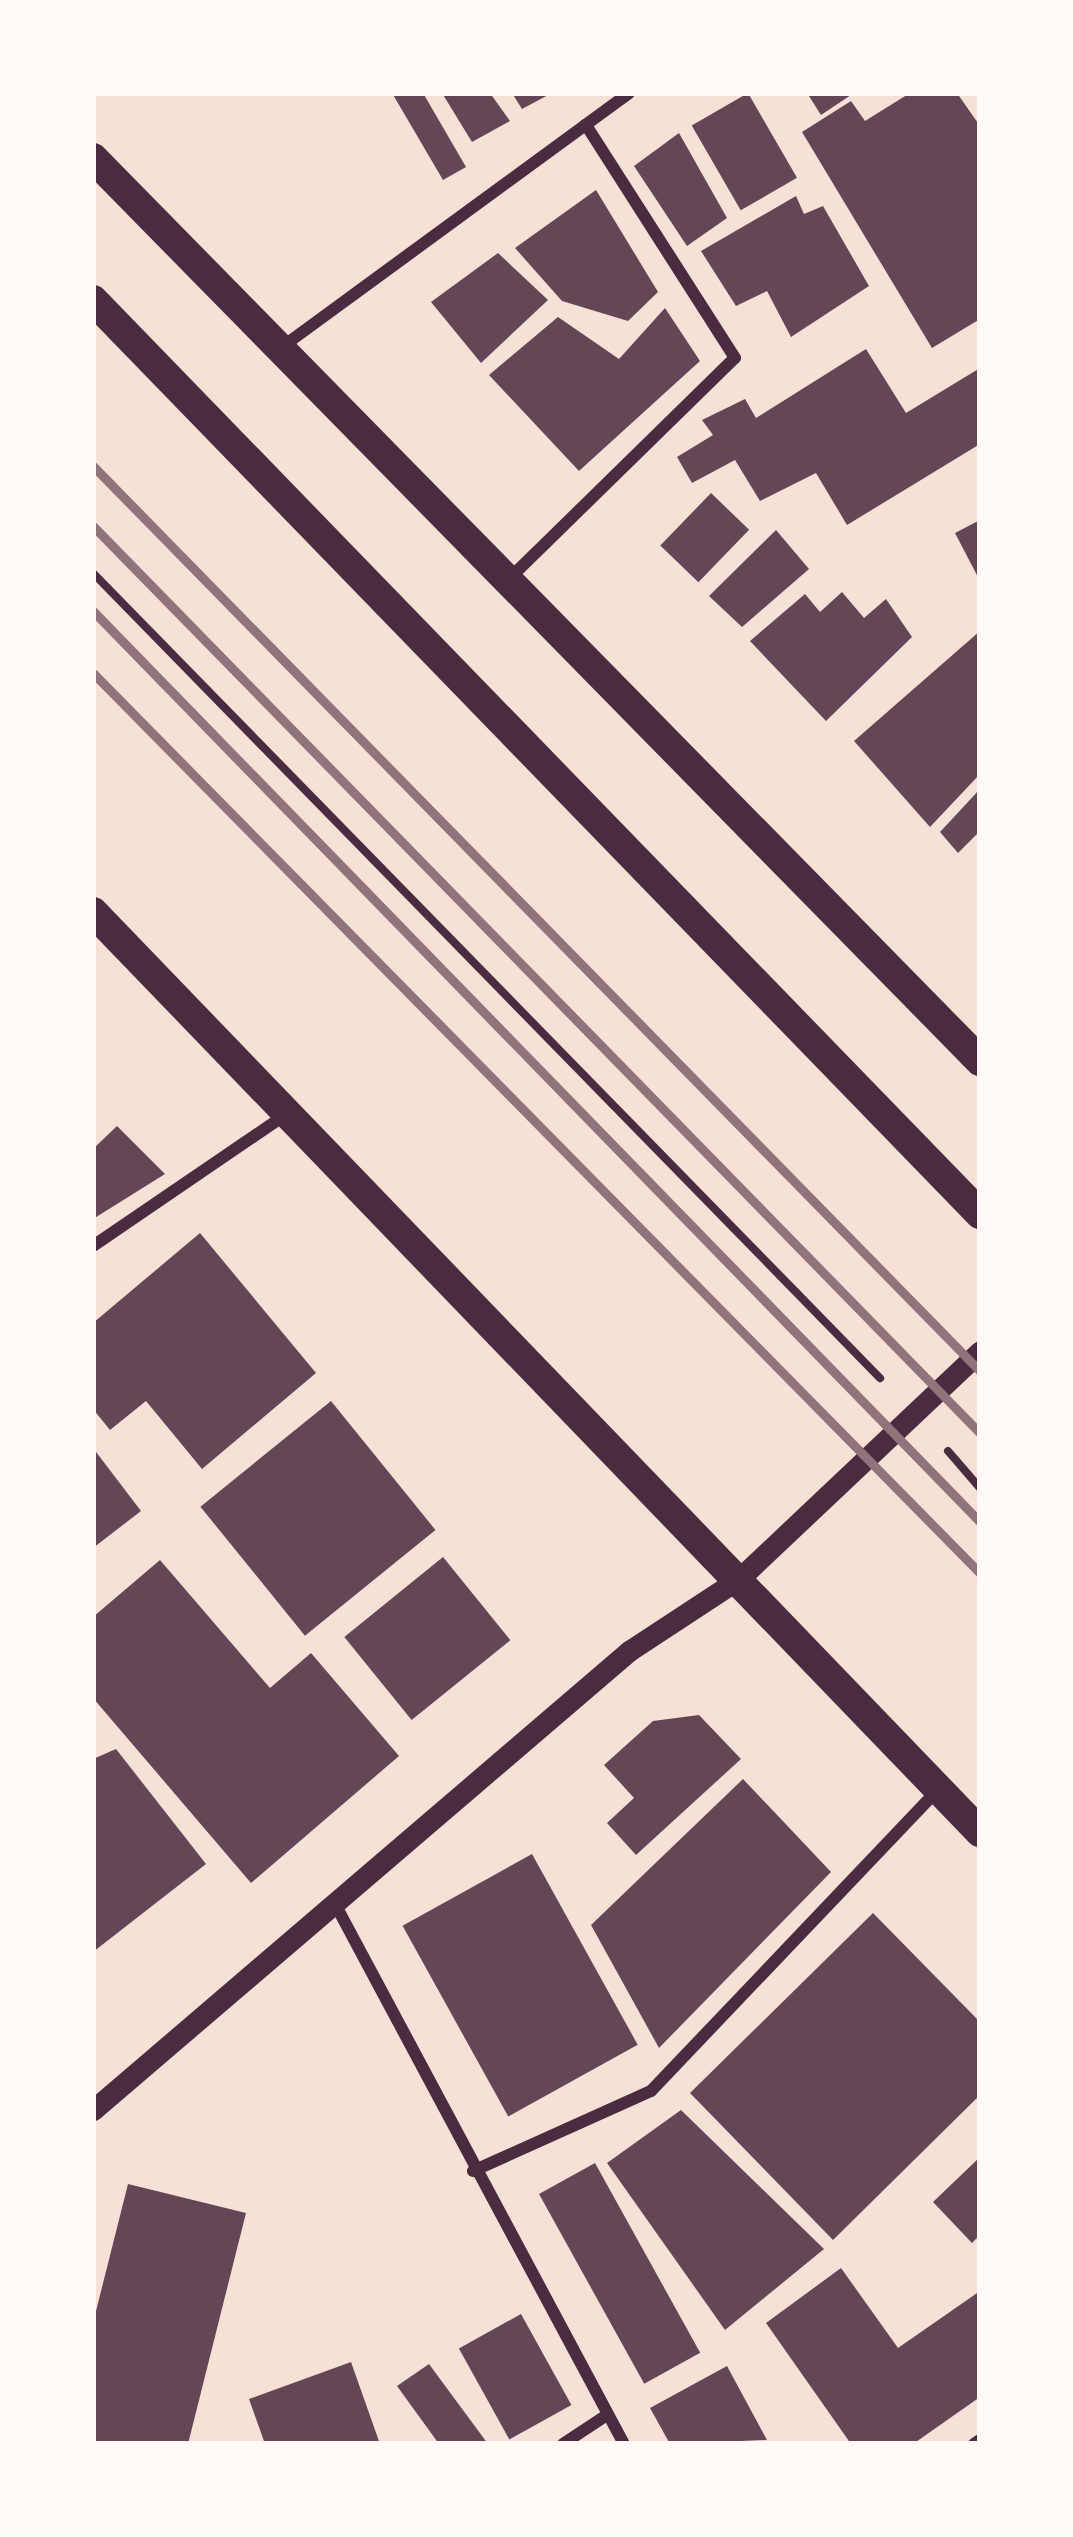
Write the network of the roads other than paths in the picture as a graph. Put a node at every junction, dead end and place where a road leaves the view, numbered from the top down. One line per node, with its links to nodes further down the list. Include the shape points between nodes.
1 (604, 93): 3 (street)
2 (629, 93): 3 (street)
3 (612, 106): 4 (street)
4 (586, 125): 7 (street); 8 (street, via 735,358)
5 (93, 158): 7 (main road)
6 (93, 300): 12 (main road)
7 (276, 351): 8 (main road)
8 (506, 582): 10 (main road)
9 (93, 912): 11 (main road)
10 (980, 1061)
11 (286, 1114): 13 (street); 15 (main road)
12 (980, 1214)
13 (93, 1246)
14 (980, 1351): 15 (street)
15 (740, 1578): 16 (main road); 18 (street, via 629,1651)
16 (939, 1790): 17 (main road); 20 (street, via 651,2092)
17 (980, 1832)
18 (333, 1900): 19 (street); 20 (street)
19 (93, 2110)
20 (473, 2171): 21 (street)
21 (607, 2415): 22 (street); 23 (street)
22 (563, 2444)
23 (624, 2444)

